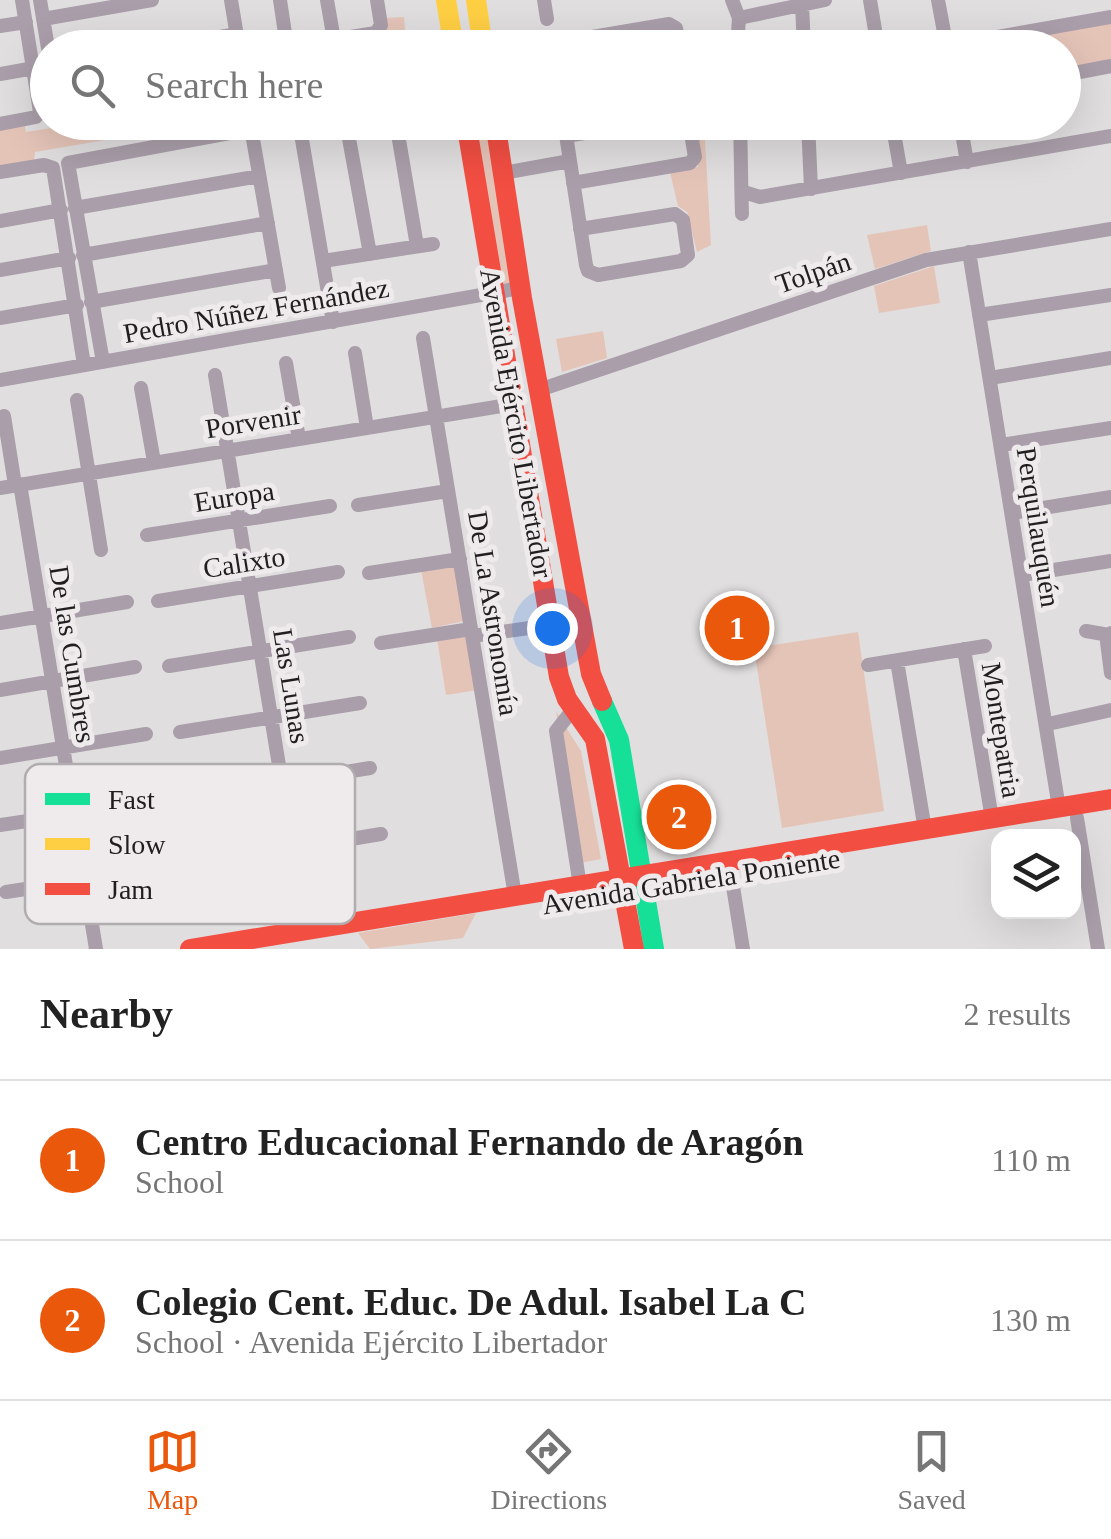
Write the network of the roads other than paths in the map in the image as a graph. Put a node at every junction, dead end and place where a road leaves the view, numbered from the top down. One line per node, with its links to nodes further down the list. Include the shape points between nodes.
1 (22, 0): 19 (street)
2 (40, 0): 18 (street)
3 (152, 0): 18 (street)
4 (231, 0): 22 (street)
5 (280, 0): 23 (street)
6 (327, 0): 24 (street)
7 (377, 0): 25 (street)
8 (446, 0): 26 (main road)
9 (476, 0): 27 (main road)
10 (544, 0): 28 (street)
11 (732, 0): 16 (street)
12 (825, 0): 15 (street)
13 (870, 0): 33 (street)
14 (938, 0): 34 (street)
15 (802, 4): 16 (street); 32 (street)
16 (740, 18): 31 (street)
17 (1111, 18): 35 (street)
18 (44, 19): 21 (street)
19 (26, 22): 20 (street); 36 (street)
20 (0, 26)
21 (46, 30)
22 (236, 30)
23 (287, 30)
24 (332, 30)
25 (379, 30)
26 (451, 30)
27 (480, 30)
28 (549, 30)
29 (604, 30): 30 (street, via 669,24)
30 (676, 30)
31 (739, 30)
32 (803, 30)
33 (875, 30)
34 (944, 30)
35 (1043, 30)
36 (30, 45)
37 (1111, 66): 39 (street)
38 (30, 69): 40 (street)
39 (1081, 71)
40 (0, 74)
41 (30, 117): 42 (street)
42 (0, 124)
43 (1111, 136): 58 (street)
44 (175, 140): 66 (street, via 72,159)
45 (254, 140): 62 (street)
46 (301, 140): 77 (street)
47 (349, 140): 75 (street)
48 (399, 140): 73 (street)
49 (469, 140): 82 (main road, Avenida Ejército Libertador)
50 (498, 140): 60 (main road, Avenida Ejército Libertador)
51 (567, 140): 57 (street)
52 (692, 140): 63 (street, via 690,164)
53 (741, 140): 65 (street)
54 (809, 140): 64 (street)
55 (895, 140): 61 (street)
56 (963, 140): 58 (street)
57 (570, 161): 60 (street); 63 (street)
58 (967, 162): 61 (street)
59 (0, 172): 66 (street, via 51,166)
60 (503, 173): 81 (main road, Avenida Ejército Libertador)
61 (900, 174): 64 (street)
62 (260, 176): 66 (street); 69 (street)
63 (573, 183): 70 (street)
64 (811, 189): 65 (street, via 760,198)
65 (747, 193): 67 (street)
66 (68, 209): 68 (street); 76 (street)
67 (742, 214)
68 (0, 221)
69 (268, 223): 76 (street); 79 (street)
70 (580, 229): 70 (street, via 592,275 681,261 688,252 683,220 675,214)
71 (1111, 229): 74 (street, Tolpán)
72 (433, 244): 73 (street)
73 (417, 246): 75 (street)
74 (969, 252): 85 (street, Perquilauquén); 99 (street, Tolpán, via 926,260)
75 (370, 254): 77 (street)
76 (76, 256): 78 (street); 84 (street)
77 (322, 261): 87 (street)
78 (0, 270)
79 (276, 270): 80 (street); 84 (street)
80 (279, 288)
81 (520, 288): 82 (street, Pedro Núñez Fernández); 99 (main road, Avenida Ejército Libertador)
82 (495, 294): 87 (street, Pedro Núñez Fernández); 94 (main road, Avenida Ejército Libertador)
83 (1111, 294): 85 (street)
84 (84, 304): 86 (street); 91 (street); 93 (street)
85 (980, 315): 96 (street, Perquilauquén)
86 (0, 318)
87 (333, 322): 91 (street, Pedro Núñez Fernández)
88 (423, 338): 103 (street, De La Astronomía)
89 (355, 353): 104 (street)
90 (1111, 358): 96 (street)
91 (103, 362): 93 (street, Pedro Núñez Fernández)
92 (286, 363): 106 (street)
93 (84, 365): 97 (street, Pedro Núñez Fernández)
94 (508, 366): 99 (main road, via 520,384); 101 (main road, Avenida Ejército Libertador)
95 (215, 375): 108 (street, Las Lunas)
96 (990, 378): 107 (street, Perquilauquén)
97 (0, 380)
98 (141, 388): 109 (street)
99 (538, 390): 114 (main road, Avenida Ejército Libertador)
100 (77, 400): 110 (street)
101 (514, 404): 103 (street, Porvenir); 115 (main road, Avenida Ejército Libertador)
102 (4, 416): 111 (street, De las Cumbres)
103 (436, 416): 104 (street, Porvenir); 112 (street, De La Astronomía)
104 (367, 428): 106 (street, Porvenir)
105 (1111, 428): 107 (street)
106 (299, 439): 108 (street, Porvenir)
107 (1000, 445): 118 (street, Perquilauquén)
108 (228, 450): 109 (street, Porvenir); 119 (street, Las Lunas)
109 (154, 462): 110 (street, Porvenir)
110 (89, 473): 111 (street, Porvenir); 121 (street)
111 (12, 486): 130 (street, De las Cumbres)
112 (448, 491): 116 (street); 122 (street, De La Astronomía)
113 (1111, 497): 118 (street)
114 (561, 499): 115 (main road, via 547,493); 171 (main road, Avenida Ejército Libertador, via 591,674 619,740)
115 (532, 501): 132 (main road, Avenida Ejército Libertador)
116 (358, 505)
117 (330, 506): 119 (street, Europa)
118 (1012, 513): 126 (street, Perquilauquén)
119 (239, 520): 120 (street, Europa); 127 (street, Las Lunas)
120 (146, 535)
121 (101, 550)
122 (460, 560): 125 (street); 134 (street, De La Astronomía)
123 (1111, 561): 126 (street)
124 (338, 572): 127 (street, Calixto)
125 (369, 574)
126 (1022, 575): 152 (street, Perquilauquén)
127 (250, 586): 128 (street, Calixto); 140 (street, Las Lunas)
128 (158, 601)
129 (126, 602): 130 (street)
130 (42, 616): 131 (street); 146 (street, De las Cumbres)
131 (0, 623)
132 (551, 624): 134 (street); 149 (main road, Avenida Ejército Libertador, via 561,686)
133 (1086, 631): 135 (street)
134 (472, 632): 137 (street); 175 (street, De La Astronomía)
135 (1110, 634): 145 (street)
136 (349, 637): 140 (street)
137 (381, 643)
138 (984, 646): 139 (street)
139 (964, 650): 141 (street); 164 (street, Montepatria)
140 (260, 652): 142 (street); 151 (street, Las Lunas)
141 (897, 661): 143 (street); 167 (street)
142 (170, 666)
143 (868, 666)
144 (136, 667): 146 (street)
145 (1111, 672)
146 (52, 682): 147 (street); 155 (street, De las Cumbres)
147 (0, 690)
148 (360, 704): 151 (street)
149 (574, 708): 171 (main road, Avenida Ejército Libertador, via 596,739); 172 (street, via 556,731)
150 (1111, 710): 152 (street)
151 (272, 718): 153 (street); 158 (street, Las Lunas)
152 (1048, 724): 163 (street, Perquilauquén)
153 (180, 732)
154 (146, 734): 155 (street)
155 (63, 748): 156 (street); 157 (street, De las Cumbres)
156 (0, 758)
157 (66, 764)
158 (279, 764)
159 (370, 768): 160 (street)
160 (355, 770)
161 (1111, 800): 163 (main road, Avenida Gabriela Poniente)
162 (1111, 812): 163 (main road, Avenida Gabriela Poniente)
163 (1068, 813): 164 (main road, Avenida Gabriela Poniente); 170 (main road, Avenida Gabriela Poniente); 187 (street, Perquilauquén)
164 (992, 819): 167 (main road, Avenida Gabriela Poniente)
165 (25, 821): 166 (street)
166 (0, 825)
167 (925, 830): 171 (main road, Avenida Gabriela Poniente)
168 (381, 834): 169 (street)
169 (355, 838)
170 (731, 874): 171 (main road, Avenida Gabriela Poniente); 186 (street)
171 (632, 884): 172 (main road, Avenida Gabriela Poniente); 183 (main road, Avenida Gabriela Poniente); 184 (main road, Avenida Ejército Libertador); 185 (main road, Avenida Ejército Libertador)
172 (580, 886): 175 (main road, Avenida Gabriela Poniente)
173 (25, 889): 174 (street)
174 (6, 892)
175 (515, 896): 176 (main road, Avenida Gabriela Poniente)
176 (355, 922)
177 (92, 924): 181 (street, De las Cumbres)
178 (305, 924): 180 (street, Las Lunas)
179 (343, 924): 180 (main road, Avenida Gabriela Poniente)
180 (306, 930): 182 (main road, Avenida Gabriela Poniente)
181 (96, 949)
182 (190, 949)
183 (272, 949)
184 (634, 949)
185 (654, 949)
186 (743, 949)
187 (1098, 949)

